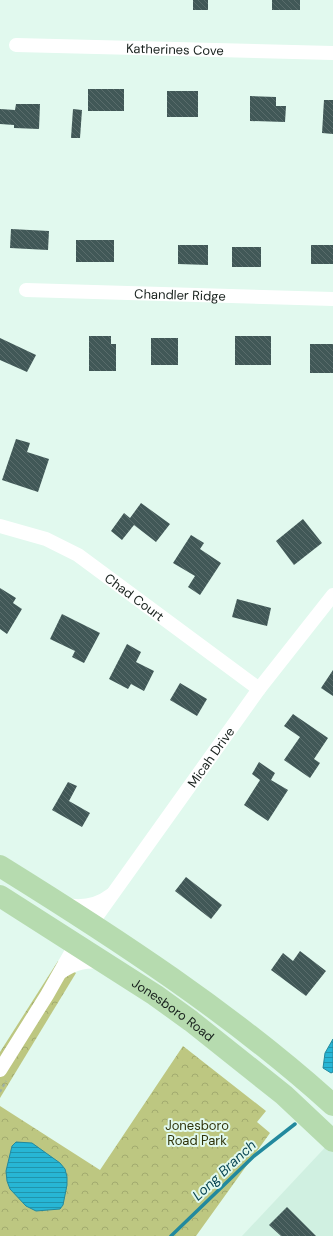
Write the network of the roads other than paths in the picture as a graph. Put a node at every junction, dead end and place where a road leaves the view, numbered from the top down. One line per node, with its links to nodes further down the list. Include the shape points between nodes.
1 (16, 45): 2 (street, Katherines Cove)
2 (333, 53)
3 (26, 290): 4 (street, Chandler Ridge)
4 (333, 299)
5 (0, 526): 7 (street, Chad Court, via 46,539 78,555)
6 (333, 595): 7 (street, Micah Drive)
7 (259, 689): 9 (street, Micah Drive)
8 (0, 866): 11 (main road, Jonesboro Road)
9 (114, 892): 11 (street, via 101,901 83,906); 13 (street, Micah Drive)
10 (0, 896): 12 (main road, Jonesboro Road)
11 (62, 904): 13 (main road, Jonesboro Road)
12 (35, 918): 13 (main road, via 65,930 83,929); 14 (main road, Jonesboro Road)
13 (92, 923): 15 (main road, Jonesboro Road)
14 (76, 944): 15 (main road, via 106,942); 16 (main road, Jonesboro Road); 17 (street)
15 (129, 948): 19 (main road, Jonesboro Road, via 234,1023 294,1070)
16 (104, 962): 17 (street, via 80,962); 20 (main road, Jonesboro Road, via 191,1022 284,1095)
17 (60, 972): 18 (street)
18 (0, 1070)
19 (333, 1105)
20 (333, 1141)

